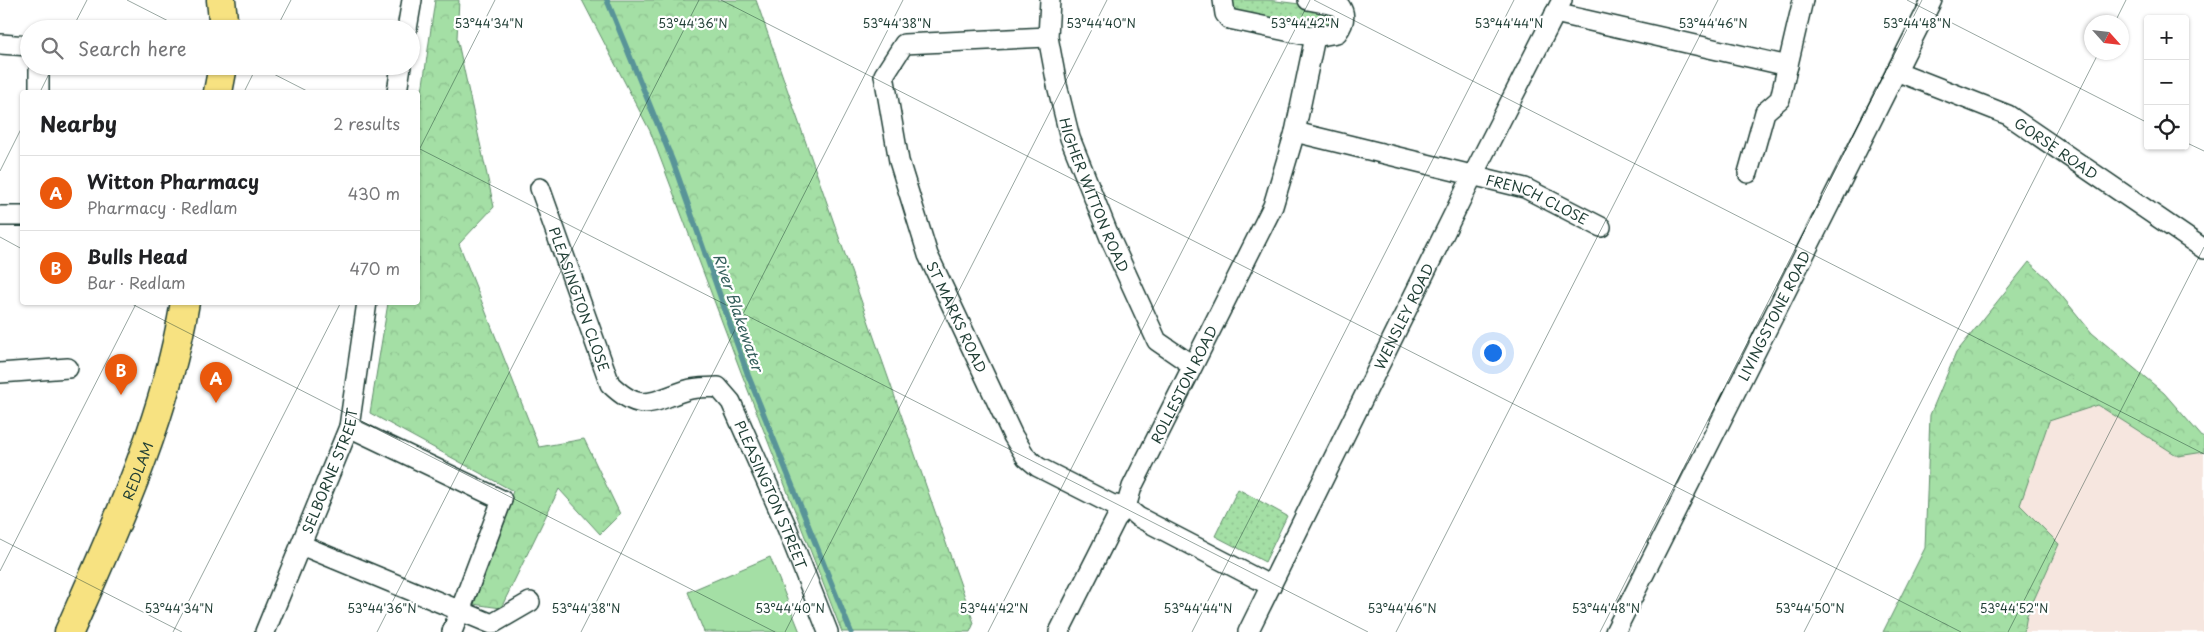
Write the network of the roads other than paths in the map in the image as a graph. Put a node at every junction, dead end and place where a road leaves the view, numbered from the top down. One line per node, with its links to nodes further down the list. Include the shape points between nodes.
1 (222, 0): 9 (main road)
2 (412, 0): 10 (street)
3 (1050, 0): 11 (street, HIGHER WITTON ROAD)
4 (1223, 0): 12 (street, via 1229,19)
5 (1308, 0): 12 (street, via 1334,4 1343,10 1344,22 1337,33)
6 (1802, 0): 15 (street)
7 (1932, 0): 16 (street, LIVINGSTONE ROAD)
8 (1559, 7): 15 (street); 25 (street, WENSLEY ROAD)
9 (223, 20)
10 (409, 20)
11 (1048, 37): 33 (street, HIGHER WITTON ROAD, via 1070,138 1110,238 1157,341); 38 (street, ST MARKS ROAD, via 904,44 884,75 899,161 928,255 1013,436 1026,457 1038,467 1111,504)
12 (1315, 38): 23 (street, ROLLESTON ROAD)
13 (0, 44): 14 (street)
14 (20, 45)
15 (1788, 66): 24 (street, via 1780,99 1764,112)
16 (1896, 71): 30 (street, GORSE ROAD, via 2008,115); 49 (street, LIVINGSTONE ROAD)
17 (39, 75): 20 (street)
18 (221, 75): 21 (main road)
19 (400, 75): 22 (street)
20 (39, 90)
21 (218, 90)
22 (397, 90)
23 (1295, 132): 25 (street); 33 (street, ROLLESTON ROAD, via 1272,206)
24 (1748, 173)
25 (1473, 175): 29 (street, FRENCH CLOSE, via 1525,188); 40 (street, WENSLEY ROAD)
26 (540, 188): 36 (street, PLEASINGTON CLOSE, via 610,384 624,397 653,403)
27 (0, 216): 28 (street)
28 (20, 216)
29 (1601, 227)
30 (2204, 249)
31 (185, 305): 43 (main road, REDLAM, via 180,336 154,424 111,537)
32 (367, 305): 37 (street, SELBORNE STREET)
33 (1192, 365): 38 (street, ROLLESTON ROAD, via 1132,487)
34 (68, 368): 35 (street)
35 (0, 372)
36 (689, 389): 46 (street, PLEASINGTON STREET, via 718,387 731,402 787,528)
37 (349, 427): 39 (street, SELBORNE STREET); 42 (street, via 502,500)
38 (1126, 507): 40 (street, ST MARKS ROAD, via 1138,517); 47 (street, ROLLESTON ROAD, via 1116,519)
39 (301, 545): 42 (street); 44 (street, SELBORNE STREET)
40 (1271, 586): 48 (street, WENSLEY ROAD)
41 (530, 602): 42 (street, via 492,624)
42 (460, 612): 45 (street)
43 (69, 632)
44 (264, 632)
45 (452, 632)
46 (828, 632)
47 (1059, 632)
48 (1248, 632)
49 (1615, 632)

